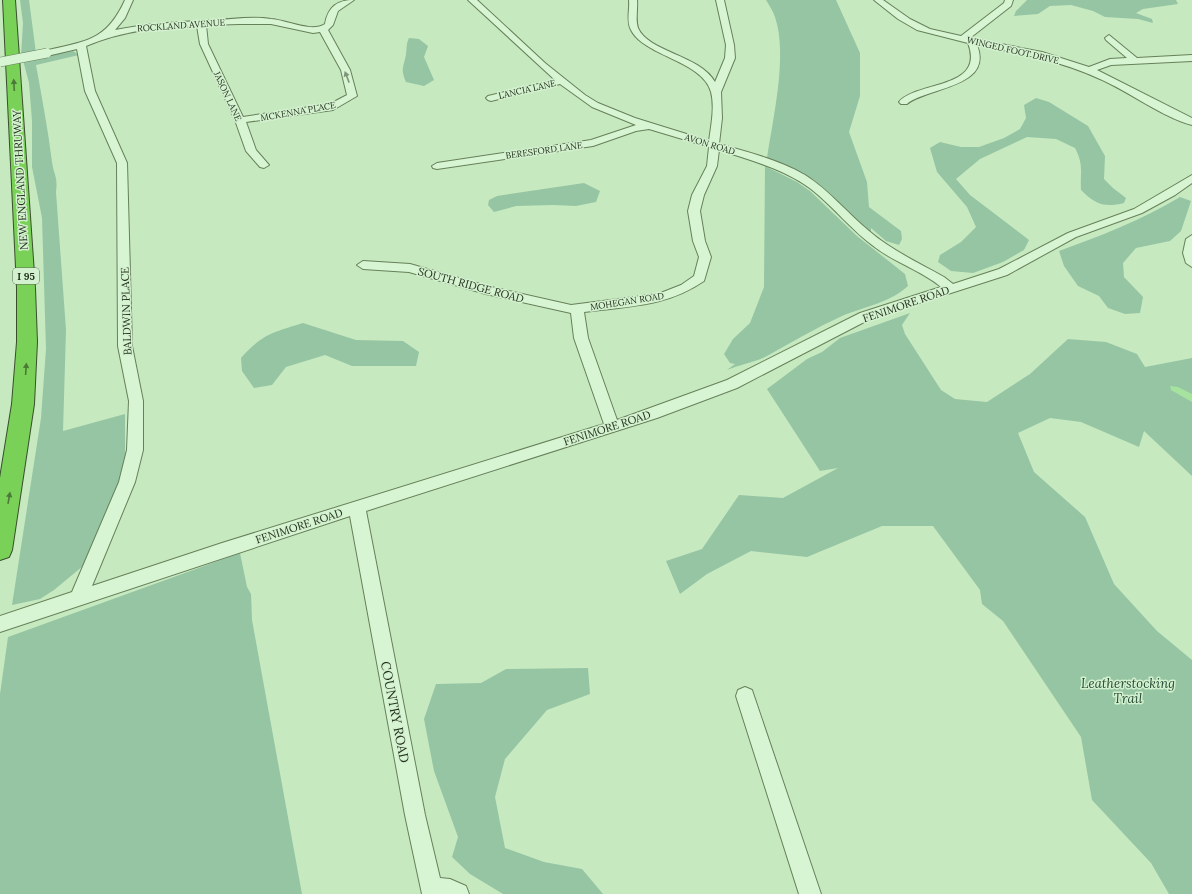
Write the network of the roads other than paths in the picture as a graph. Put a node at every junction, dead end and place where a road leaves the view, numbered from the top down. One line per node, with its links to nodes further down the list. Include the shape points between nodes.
1 (9, 0): 37 (highway, NEW ENGLAND THRUWAY / I 95, one-way to 1, via 23,404 28,342)
2 (129, 0): 11 (street, via 121,18)
3 (350, 0): 10 (street, via 330,13 329,25)
4 (472, 0): 19 (street, AVON ROAD, via 542,65)
5 (633, 0): 20 (street, via 635,31 642,38 696,68 714,85)
6 (720, 0): 20 (street, MOHEGAN ROAD, via 730,45 730,58)
7 (878, 0): 13 (street, WINGED FOOT DRIVE, via 917,27)
8 (1009, 0): 13 (street, via 1008,4)
9 (201, 23): 10 (street, ROCKLAND AVENUE, via 271,21 313,30); 11 (street, ROCKLAND AVENUE, via 148,26); 23 (street, JASON LANE, via 204,44)
10 (323, 29): 23 (street, MCKENNA PLACE, one-way to 10, via 333,107 352,96 352,88 341,61)
11 (107, 34): 14 (street, ROCKLAND AVENUE)
12 (1109, 38): 16 (street)
13 (967, 40): 18 (street, WINGED FOOT DRIVE, via 1035,53); 22 (street, via 976,48 974,66 958,81 910,97)
14 (81, 44): 17 (street, ROCKLAND AVENUE, bridge); 38 (street, BALDWIN PLACE, via 90,91 122,163 125,346 136,408 135,450 127,482)
15 (1192, 58): 16 (street)
16 (1134, 60): 18 (street, via 1110,62)
17 (0, 62)
18 (1089, 70): 24 (street, WINGED FOOT DRIVE)
19 (563, 81): 21 (street, LANCIA LANE); 25 (street, AVON ROAD, via 582,97 608,112)
20 (716, 92): 26 (street, MOHEGAN ROAD, via 717,118)
21 (491, 98)
22 (904, 102)
23 (240, 120): 27 (street, JASON LANE, via 251,151)
24 (1192, 122)
25 (649, 126): 26 (street, AVON ROAD); 28 (street, BERESFORD LANE, via 634,128 593,143)
26 (713, 145): 33 (street, AVON ROAD, via 759,159 800,177 816,188 882,247); 34 (street, MOHEGAN ROAD, via 712,166 698,195 694,211 705,258 700,278 685,288 660,298)
27 (264, 165)
28 (437, 166)
29 (1192, 178): 33 (street, FENIMORE ROAD, via 1138,211 1072,236 1003,272)
30 (1192, 239): 31 (street, via 1189,253)
31 (1192, 263)
32 (363, 265): 34 (street, SOUTH RIDGE ROAD, via 410,268 538,303)
33 (950, 288): 35 (street, FENIMORE ROAD, via 865,316 732,384)
34 (578, 308): 35 (street, MOHEGAN ROAD, via 581,338)
35 (612, 426): 36 (street, FENIMORE ROAD)
36 (357, 508): 38 (street, FENIMORE ROAD); 41 (street, COUNTRY ROAD, via 415,815)
37 (0, 550)
38 (78, 598): 39 (street, FENIMORE ROAD)
39 (0, 624)
40 (745, 696): 43 (street)
41 (432, 891): 42 (street, COUNTRY ROAD, via 450,890)
42 (458, 894)
43 (810, 894)

